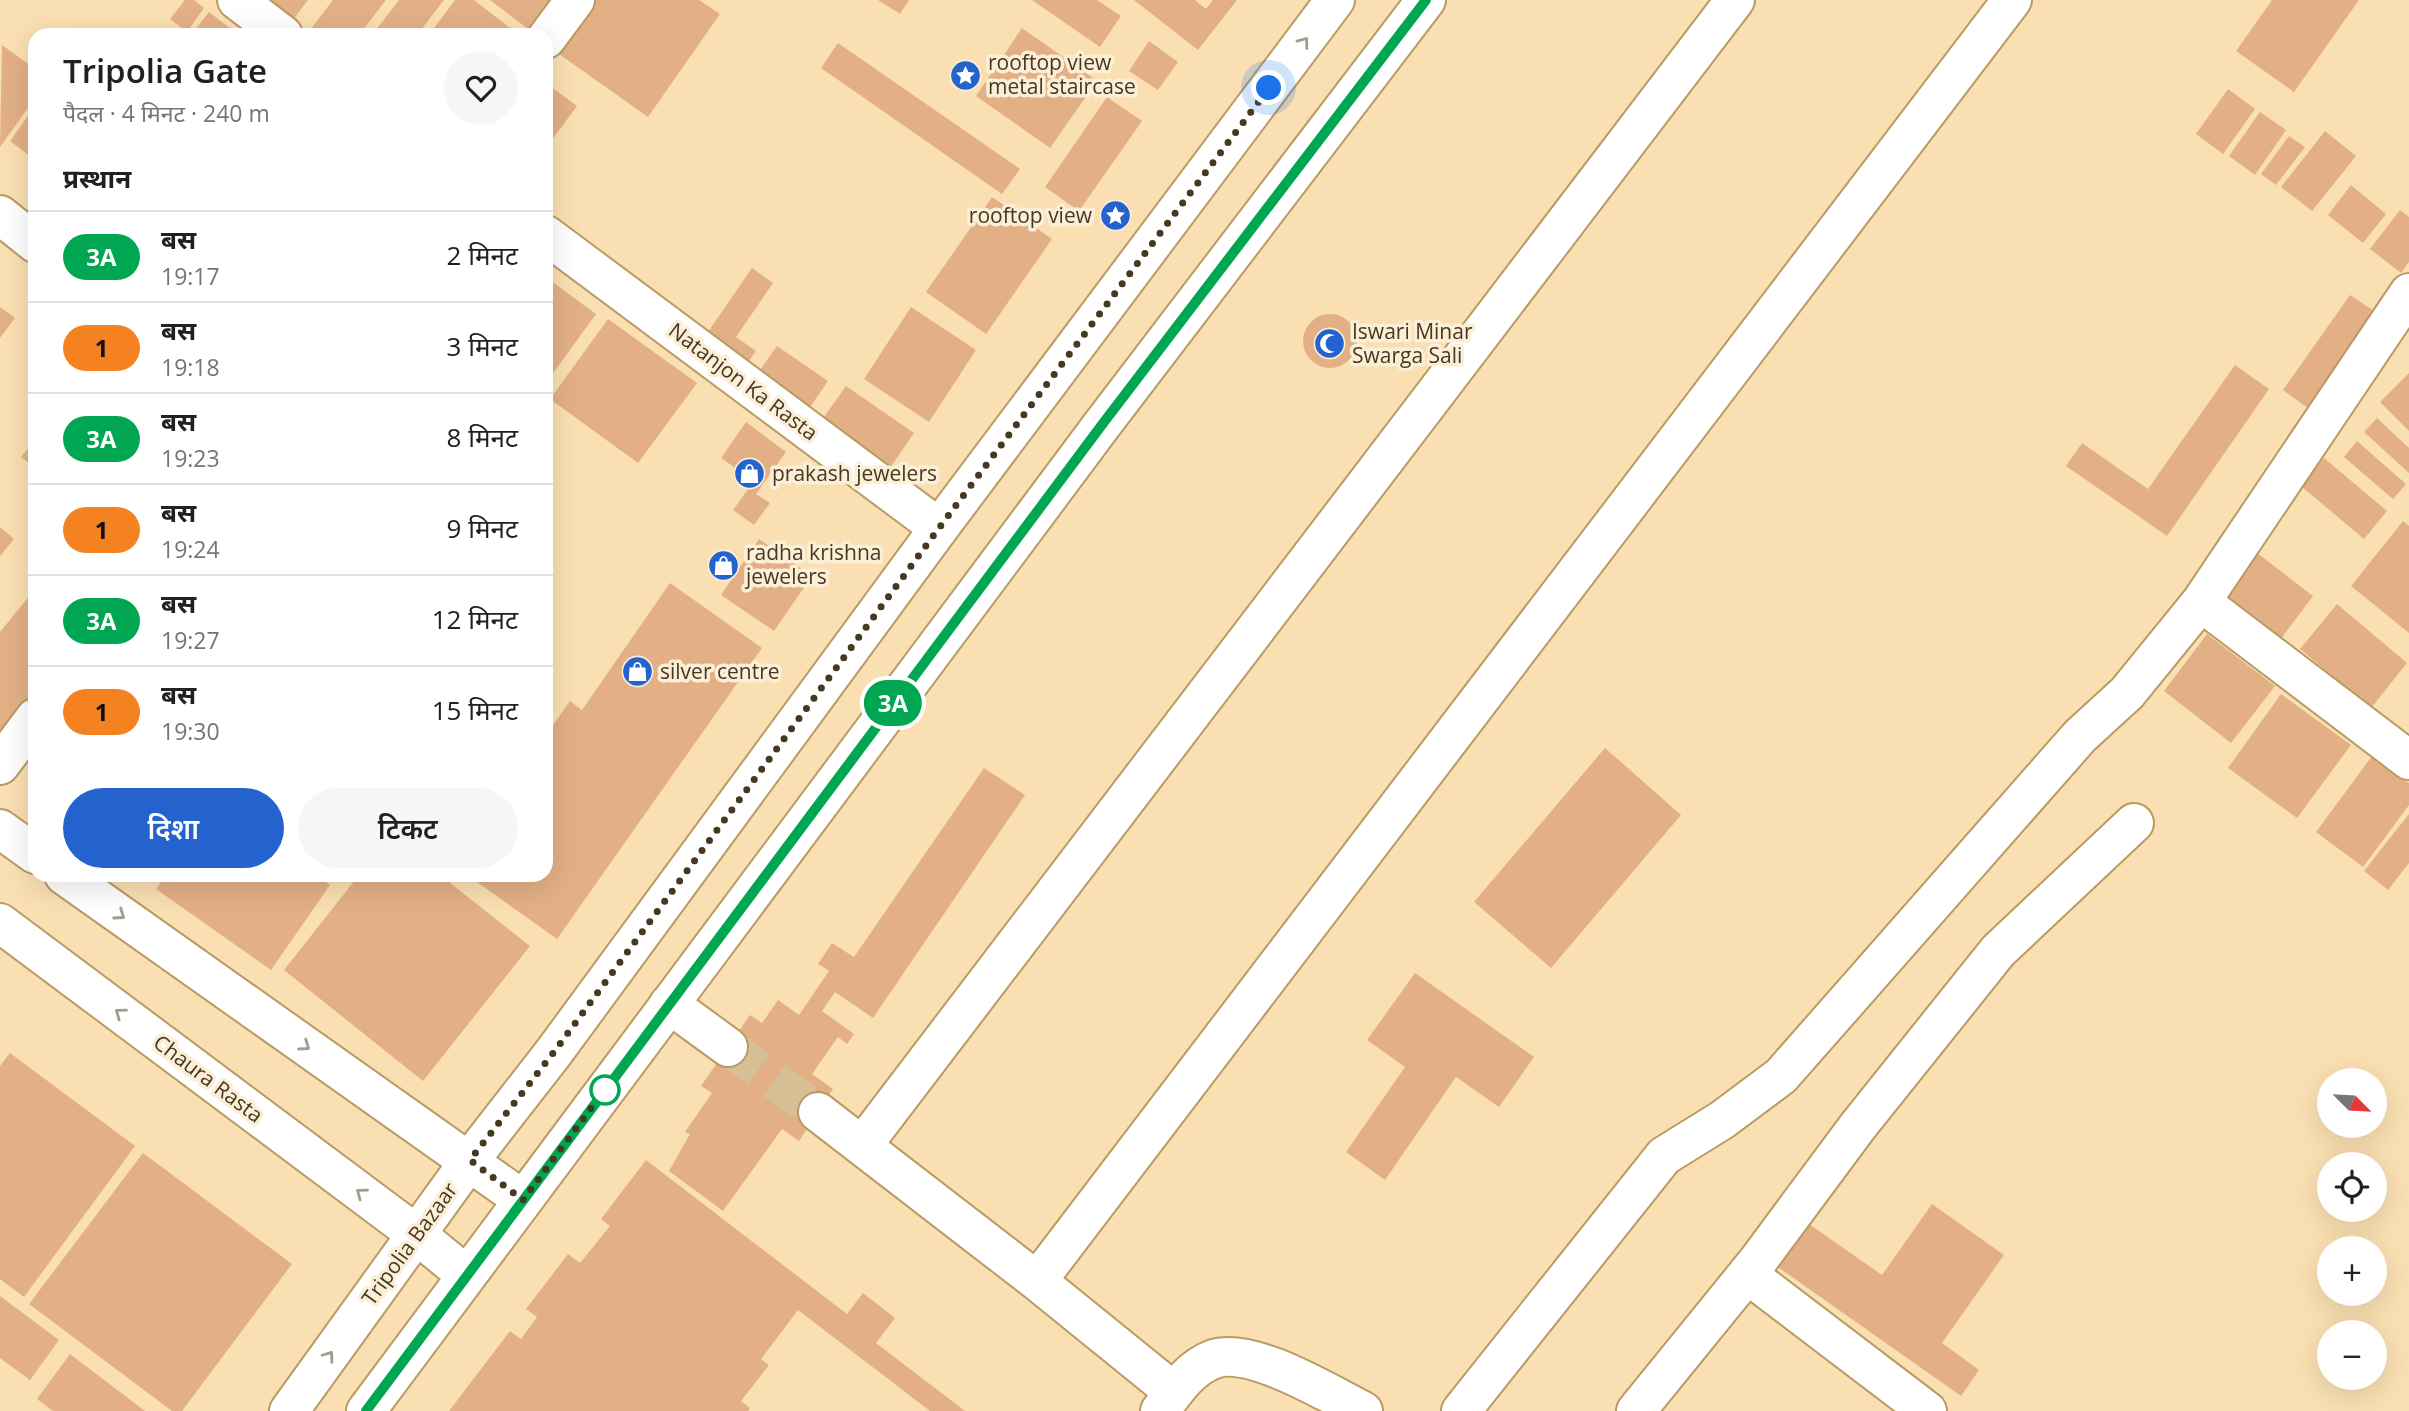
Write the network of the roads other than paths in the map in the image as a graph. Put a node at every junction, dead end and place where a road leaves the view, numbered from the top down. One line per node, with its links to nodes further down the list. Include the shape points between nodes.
1 (237, 0): 7 (main road)
2 (575, 0): 8 (main road)
3 (1335, 0): 13 (main road, Tripolia Bazaar, one-way to 3)
4 (1426, 0): 23 (main road)
5 (1735, 0): 26 (main road)
6 (2011, 0): 32 (main road)
7 (274, 28)
8 (553, 30)
9 (0, 215): 10 (main road)
10 (28, 237)
11 (553, 240): 13 (main road, Natanjon Ka Rasta)
12 (2409, 293): 14 (main road)
13 (939, 528): 27 (main road, Tripolia Bazaar)
14 (2201, 602): 16 (main road); 37 (main road, via 2127,693 2080,736 1781,1076 1664,1156)
15 (28, 727): 17 (main road)
16 (2409, 760)
17 (0, 765)
18 (2134, 823): 30 (main road, via 1998,951)
19 (0, 829): 20 (main road)
20 (28, 849)
21 (74, 882): 27 (main road, one-way to 27)
22 (0, 923): 29 (main road, Chaura Rasta, one-way to 22)
23 (669, 1004): 24 (main road); 28 (main road)
24 (728, 1047)
25 (818, 1112): 26 (main road)
26 (862, 1146): 32 (main road)
27 (470, 1160): 28 (main road); 29 (main road, Tripolia Bazaar)
28 (523, 1200): 31 (main road)
29 (416, 1234): 31 (main road, Chaura Rasta); 34 (main road, Tripolia Bazaar, one-way to 29)
30 (1746, 1274): 38 (main road); 39 (main road)
31 (466, 1275): 35 (main road)
32 (1037, 1281): 33 (main road)
33 (1167, 1402): 36 (main road, via 1184,1378 1214,1359 1264,1361)
34 (289, 1411)
35 (366, 1411)
36 (1363, 1411)
37 (1461, 1411)
38 (1636, 1411)
39 (1927, 1411)

